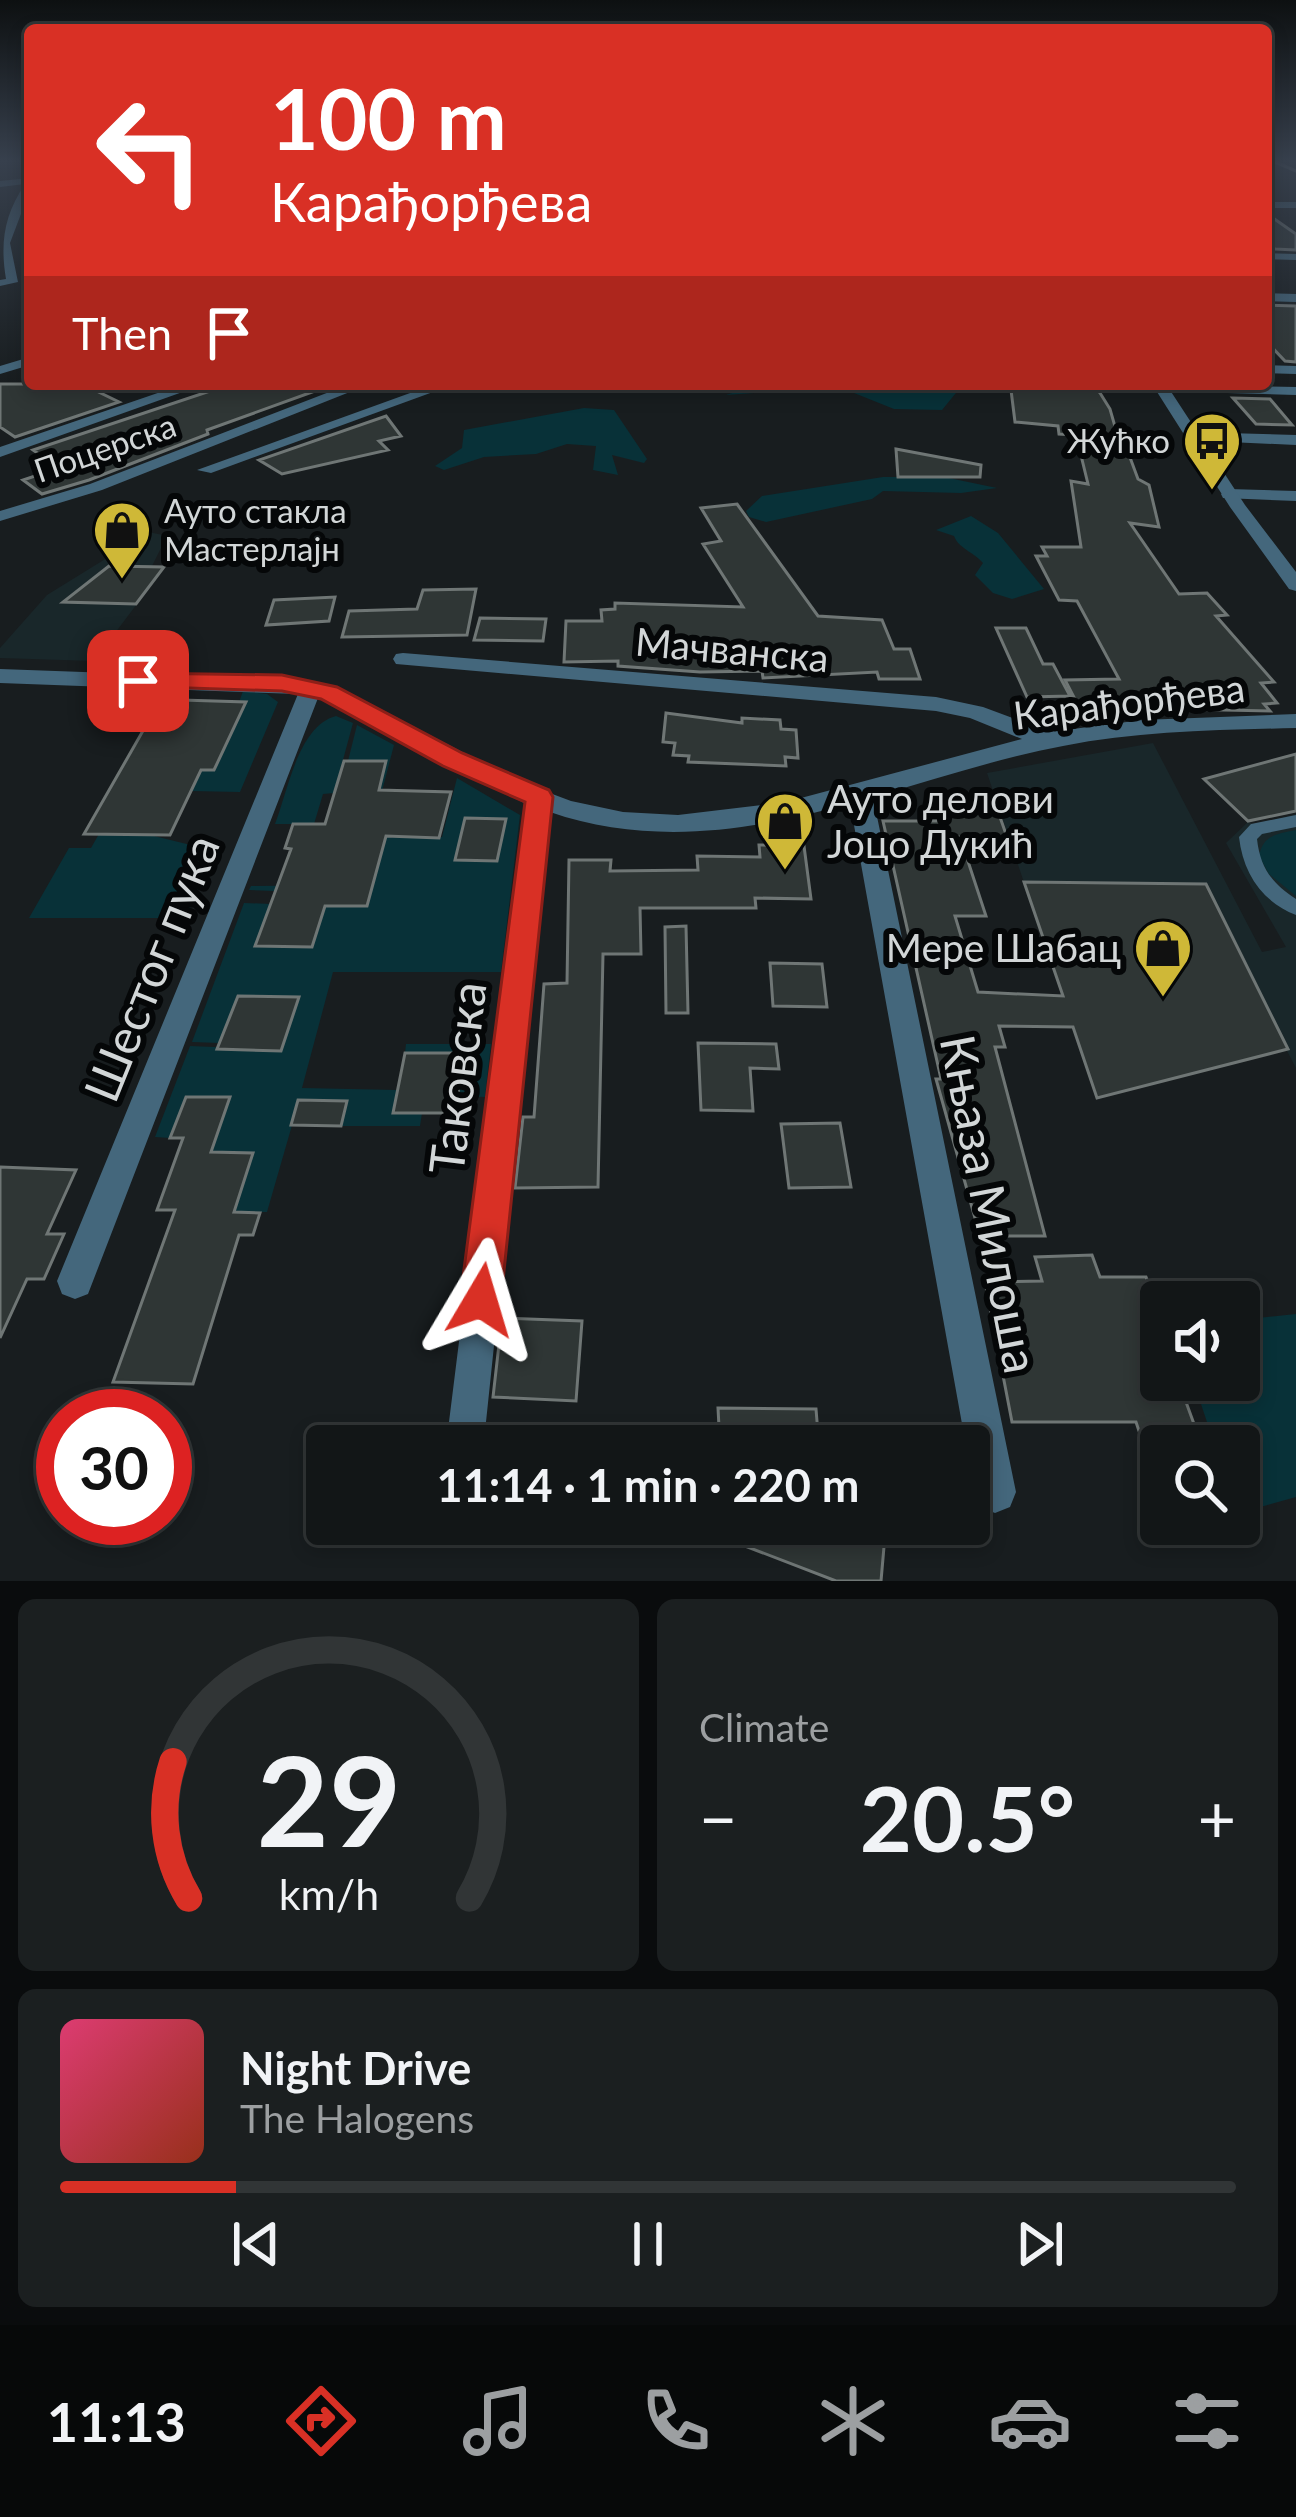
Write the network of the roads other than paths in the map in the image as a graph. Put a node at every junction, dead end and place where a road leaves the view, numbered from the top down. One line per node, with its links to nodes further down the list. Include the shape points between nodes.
1 (8, 235): 2 (street)
2 (6, 283)
3 (181, 390): 9 (street)
4 (347, 390): 13 (street, Поцерска)
5 (431, 390): 10 (street)
6 (1162, 390): 7 (street)
7 (1191, 437): 8 (street); 11 (street)
8 (1296, 440)
9 (0, 452)
10 (205, 470)
11 (1229, 494): 12 (street); 14 (street)
12 (1296, 496)
13 (0, 516)
14 (1296, 584)
15 (404, 659): 19 (street, Мачванска, via 936,704)
16 (0, 676): 17 (street, Карађорђева)
17 (311, 689): 21 (street, Карађорђева); 24 (street, Шестог пука)
18 (1296, 721): 19 (street, Карађорђева)
19 (1050, 741): 20 (street, Карађорђева)
20 (860, 792): 21 (street, Карађорђева, via 664,824); 26 (street, Књаза Милоша)
21 (539, 797): 25 (street, Таковска)
22 (1296, 821): 23 (lane, via 1248,837 1268,890)
23 (1296, 908)
24 (75, 1281)
25 (466, 1425)
26 (995, 1492)

